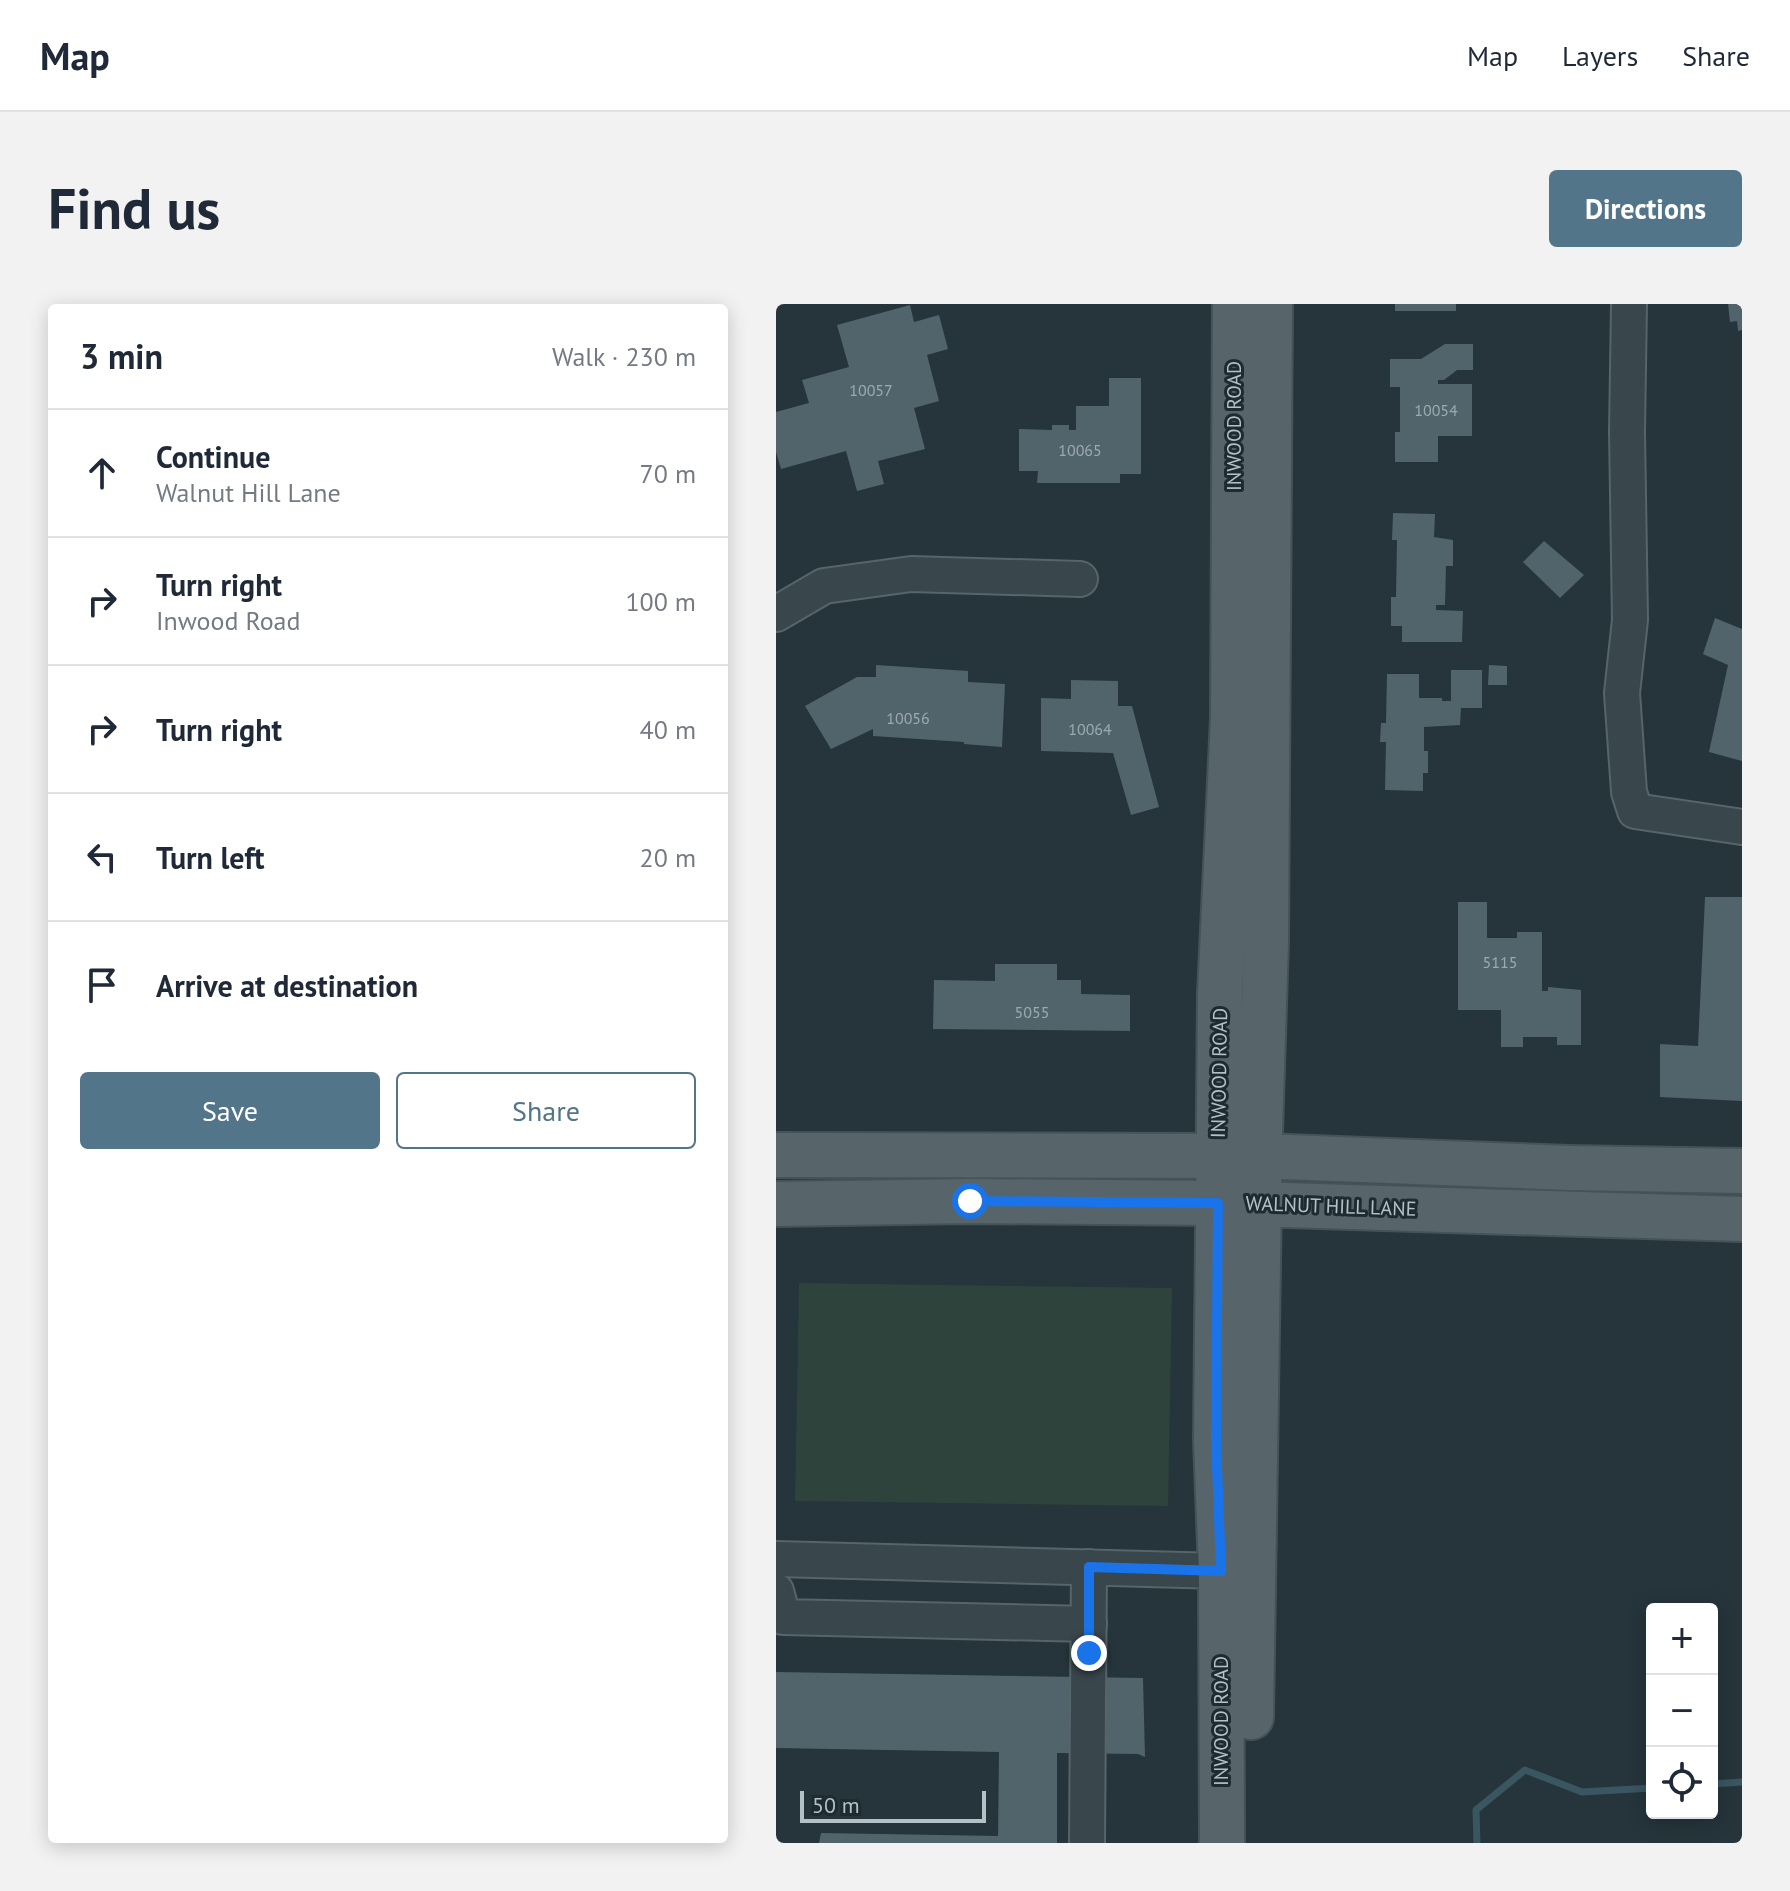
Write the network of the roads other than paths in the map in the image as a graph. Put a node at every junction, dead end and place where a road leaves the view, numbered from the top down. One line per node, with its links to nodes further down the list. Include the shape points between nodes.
1 (1235, 304): 4 (main road, INWOOD ROAD)
2 (1270, 304): 4 (main road, INWOOD ROAD)
3 (1629, 304): 7 (street, via 1630,620 1622,693 1629,792 1635,811)
4 (1251, 504): 9 (main road, INWOOD ROAD, via 1245,941 1220,994)
5 (1080, 579): 6 (street, via 911,574 824,586)
6 (776, 614)
7 (1742, 827)
8 (777, 1155): 9 (main road); 12 (main road)
9 (1239, 1157): 10 (main road); 11 (main road, INWOOD ROAD)
10 (1742, 1171)
11 (1239, 1203): 12 (main road, WALNUT HILL LANE, via 970,1201); 13 (main road, WALNUT HILL LANE); 14 (main road, INWOOD ROAD)
12 (777, 1209)
13 (1742, 1219)
14 (1236, 1440): 17 (main road, INWOOD ROAD); 22 (main road, INWOOD ROAD)
15 (776, 1559): 16 (street)
16 (1089, 1567): 17 (street); 19 (street)
17 (1221, 1571): 21 (main road, INWOOD ROAD)
18 (776, 1591): 19 (street, via 783,1617)
19 (1089, 1624): 20 (street)
20 (1087, 1843)
21 (1222, 1843)
22 (1250, 1843)

